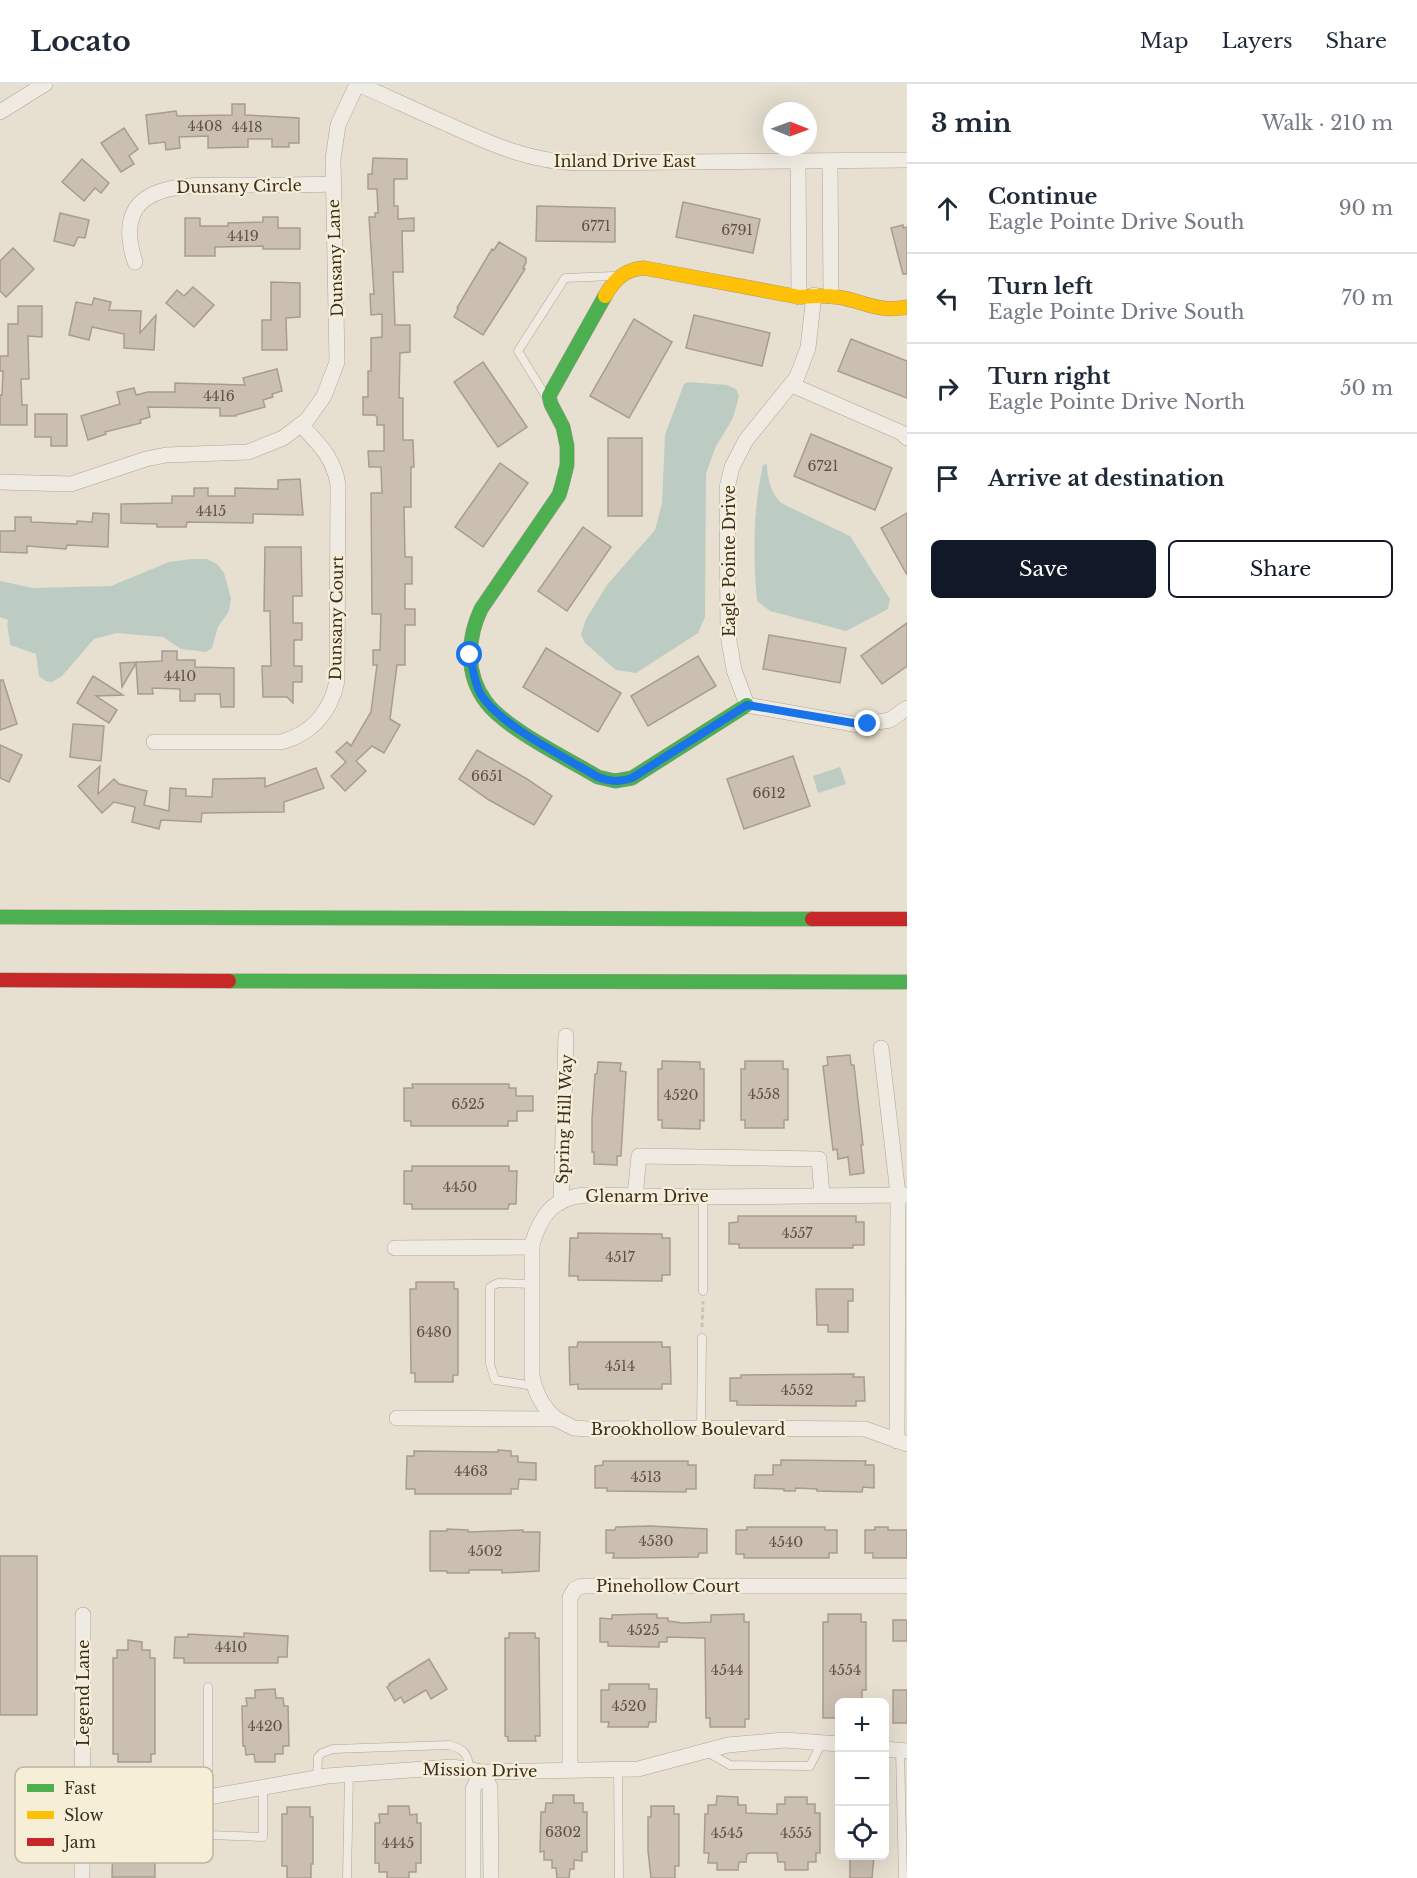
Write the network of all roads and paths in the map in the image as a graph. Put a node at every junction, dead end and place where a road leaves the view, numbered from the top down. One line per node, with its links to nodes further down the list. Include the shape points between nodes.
1 (45, 84): 3 (street)
2 (358, 84): 5 (street, Inland Drive East, via 488,143 536,159 579,163); 7 (street, Dunsany Lane, via 338,125)
3 (0, 112)
4 (907, 160): 6 (street, Inland Drive East)
5 (798, 161): 6 (street, Inland Drive East); 10 (street, Eagle Pointe Drive)
6 (830, 161): 11 (street)
7 (333, 184): 8 (street, Dunsany Circle, via 185,185 156,192 133,215 129,228); 15 (street, Dunsany Lane, via 337,362 324,396)
8 (135, 262)
9 (620, 276): 10 (main road, via 632,269 650,268); 14 (main road, via 610,286 549,396); 14 (lane, via 565,278 518,351)
10 (806, 296): 11 (main road); 13 (street, Eagle Pointe Drive, via 807,348)
11 (831, 296): 12 (main road, via 881,309)
12 (907, 307)
13 (792, 385): 16 (street); 18 (street, Eagle Pointe Drive, via 746,440 727,488 728,635 734,670)
14 (551, 406): 18 (main road, via 567,438 567,474 559,495 475,622 471,665 486,702 520,730 598,777 615,781 632,778)
15 (301, 425): 17 (street, Dunsany Lane, via 276,442 248,452 166,455 71,484); 20 (street, Dunsany Court, via 329,456 338,485 337,681 330,702 314,726 281,742)
16 (907, 438)
17 (0, 482)
18 (747, 705): 19 (street, via 859,724 890,720)
19 (907, 708)
20 (154, 742)
21 (0, 917): 22 (main road)
22 (907, 919)
23 (0, 980): 24 (main road)
24 (907, 982)
25 (566, 1036): 31 (street, Spring Hill Way)
26 (881, 1048): 27 (street)
27 (903, 1194): 28 (street, Glenarm Drive); 37 (street)
28 (822, 1195): 29 (street, via 819,1159 639,1156); 30 (street, Glenarm Drive)
29 (635, 1196): 30 (street, Glenarm Drive); 31 (street, Glenarm Drive, via 585,1195)
30 (703, 1197): 35 (lane)
31 (561, 1202): 32 (street, Glenarm Drive, via 538,1224)
32 (532, 1247): 33 (street); 34 (street, Glenarm Drive)
33 (396, 1248)
34 (532, 1284): 38 (street, Glenarm Drive); 38 (lane, via 498,1283 490,1287 490,1364 495,1380)
35 (703, 1291): 36 (path)
36 (702, 1338): 41 (lane)
37 (902, 1365): 42 (street)
38 (534, 1386): 40 (street, Glenarm Drive, via 545,1408)
39 (397, 1418): 40 (street, Brookhollow Boulevard)
40 (556, 1419): 41 (street, Brookhollow Boulevard, via 587,1430)
41 (700, 1428): 42 (street, Brookhollow Boulevard, via 865,1429)
42 (902, 1443)
43 (907, 1586): 54 (street, Pinehollow Court, via 575,1589 570,1598)
44 (83, 1615): 51 (street, Legend Lane)
45 (208, 1687): 52 (lane)
46 (822, 1742): 47 (street, Mission Drive); 49 (street, Mission Drive, via 784,1740); 49 (lane, via 810,1766 730,1765)
47 (835, 1743)
48 (889, 1749): 50 (street)
49 (705, 1751): 53 (street, Mission Drive, via 638,1769)
50 (904, 1751): 65 (lane)
51 (82, 1767)
52 (208, 1767)
53 (618, 1769): 54 (street, Mission Drive); 64 (lane)
54 (570, 1770): 55 (street, Mission Drive)
55 (476, 1771): 56 (street, Mission Drive, via 452,1767); 57 (lane, via 462,1749 449,1745 333,1749 318,1757); 62 (street); 63 (street, via 490,1787)
56 (349, 1774): 57 (street, Mission Drive); 61 (lane)
57 (317, 1777): 58 (street, Mission Drive)
58 (263, 1787): 59 (street, Mission Drive); 60 (lane, via 263,1837)
59 (213, 1796)
60 (213, 1835)
61 (347, 1878)
62 (473, 1878)
63 (491, 1878)
64 (619, 1878)
65 (903, 1878)

